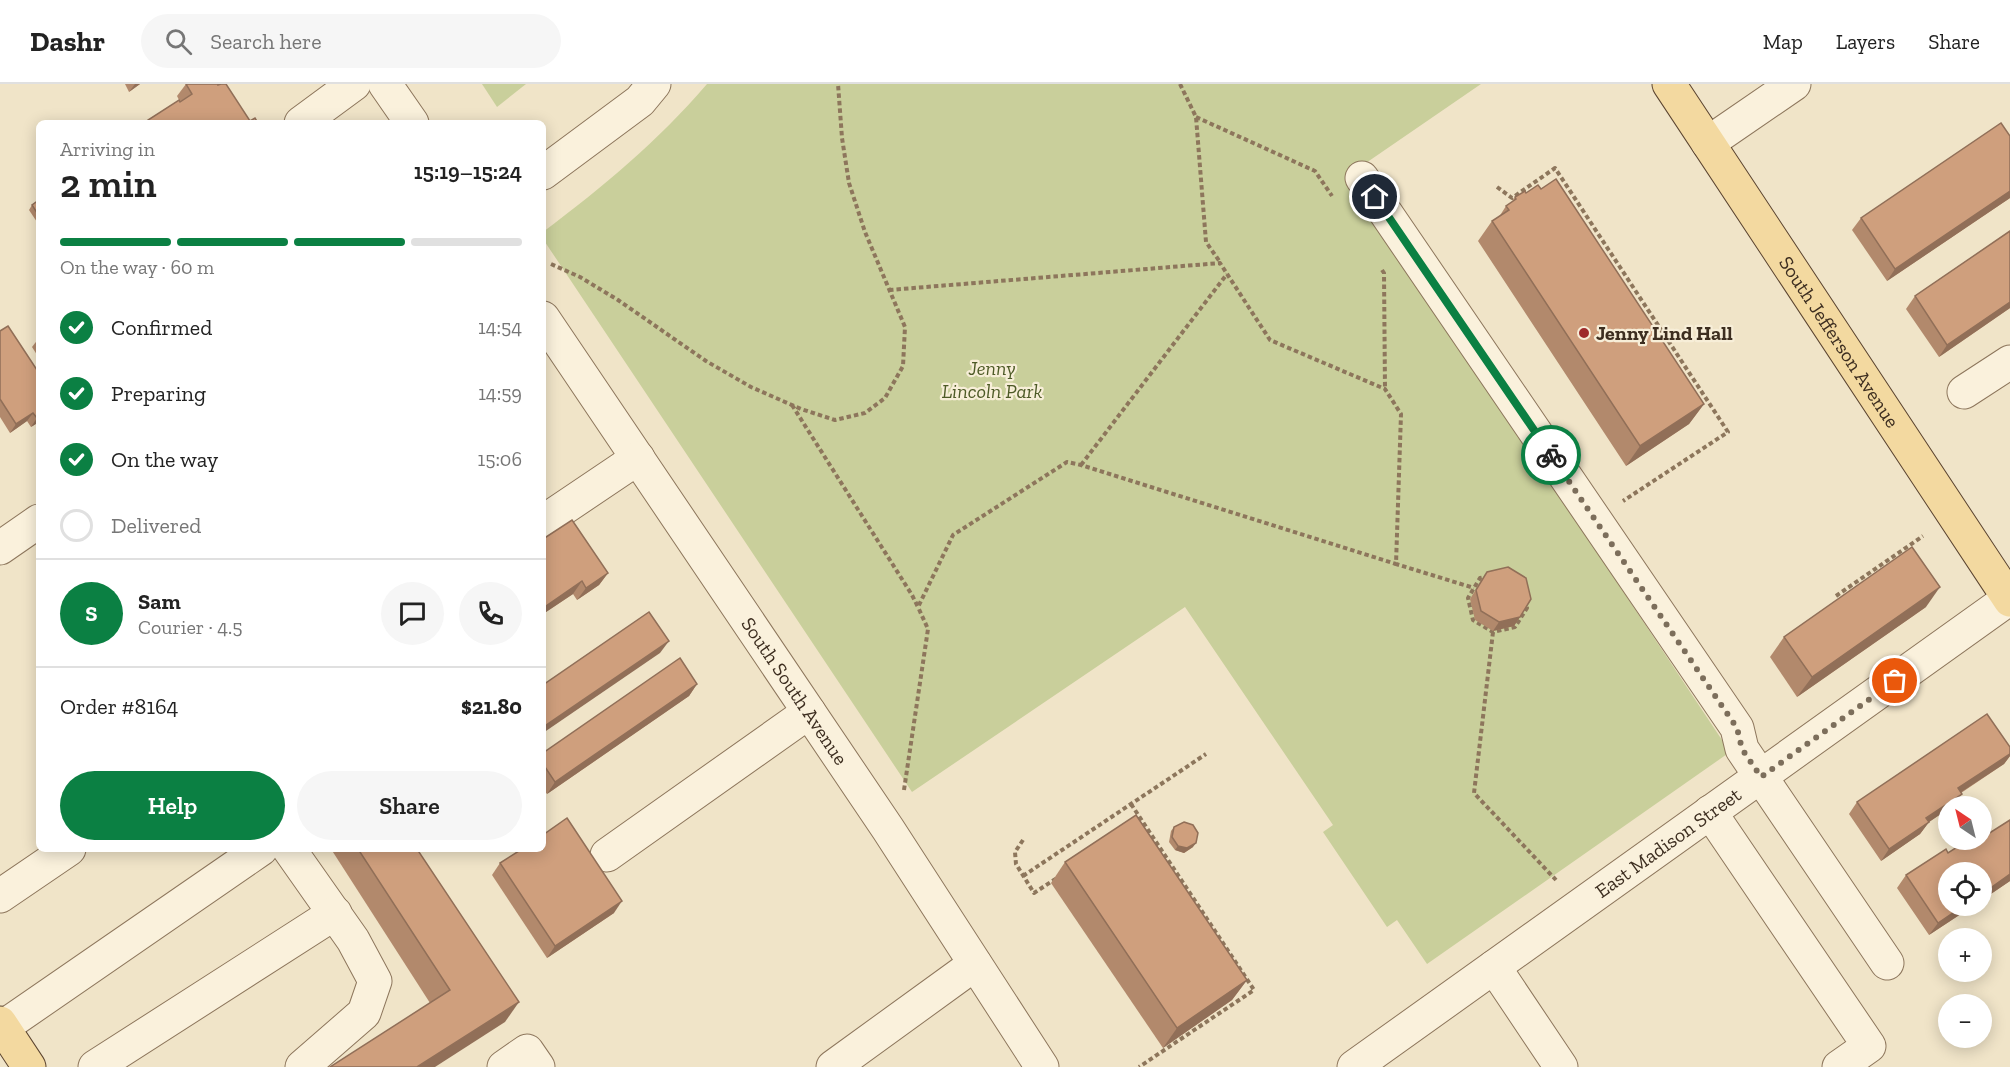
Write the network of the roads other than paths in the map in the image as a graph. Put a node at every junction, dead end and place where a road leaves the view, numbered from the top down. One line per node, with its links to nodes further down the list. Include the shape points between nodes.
1 (354, 84): 6 (street)
2 (385, 84): 7 (street)
3 (654, 84): 9 (street, via 640,101)
4 (1669, 84): 8 (main road, South Jefferson Avenue)
5 (1794, 84): 8 (street)
6 (305, 120)
7 (410, 120)
8 (1708, 143): 18 (main road, South Jefferson Avenue)
9 (546, 171)
10 (1362, 178): 20 (street, via 1737,728 1742,749)
11 (546, 322): 14 (street, South South Avenue)
12 (2010, 362): 13 (street)
13 (1964, 392)
14 (638, 458): 15 (street); 19 (street, South South Avenue)
15 (546, 520)
16 (36, 523): 17 (street)
17 (0, 548)
18 (2010, 599): 20 (street, East Madison Street)
19 (809, 712): 25 (street); 29 (street, South South Avenue)
20 (1761, 777): 21 (street, East Madison Street); 28 (street)
21 (1710, 812): 30 (street, East Madison Street); 41 (street, via 1869,1046)
22 (65, 852): 26 (street)
23 (257, 852): 31 (street)
24 (291, 852): 27 (street)
25 (607, 855)
26 (0, 896)
27 (334, 913): 35 (street); 36 (street, via 375,981 364,1013)
28 (1887, 963)
29 (975, 964): 32 (street, South South Avenue); 39 (street)
30 (1494, 967): 33 (street); 40 (street, East Madison Street)
31 (2, 1025): 34 (main road)
32 (1030, 1063)
33 (1547, 1063)
34 (29, 1067)
35 (95, 1067)
36 (302, 1067)
37 (504, 1067): 38 (street, via 527,1051)
38 (538, 1067)
39 (833, 1067)
40 (1354, 1067)
41 (1839, 1067)

